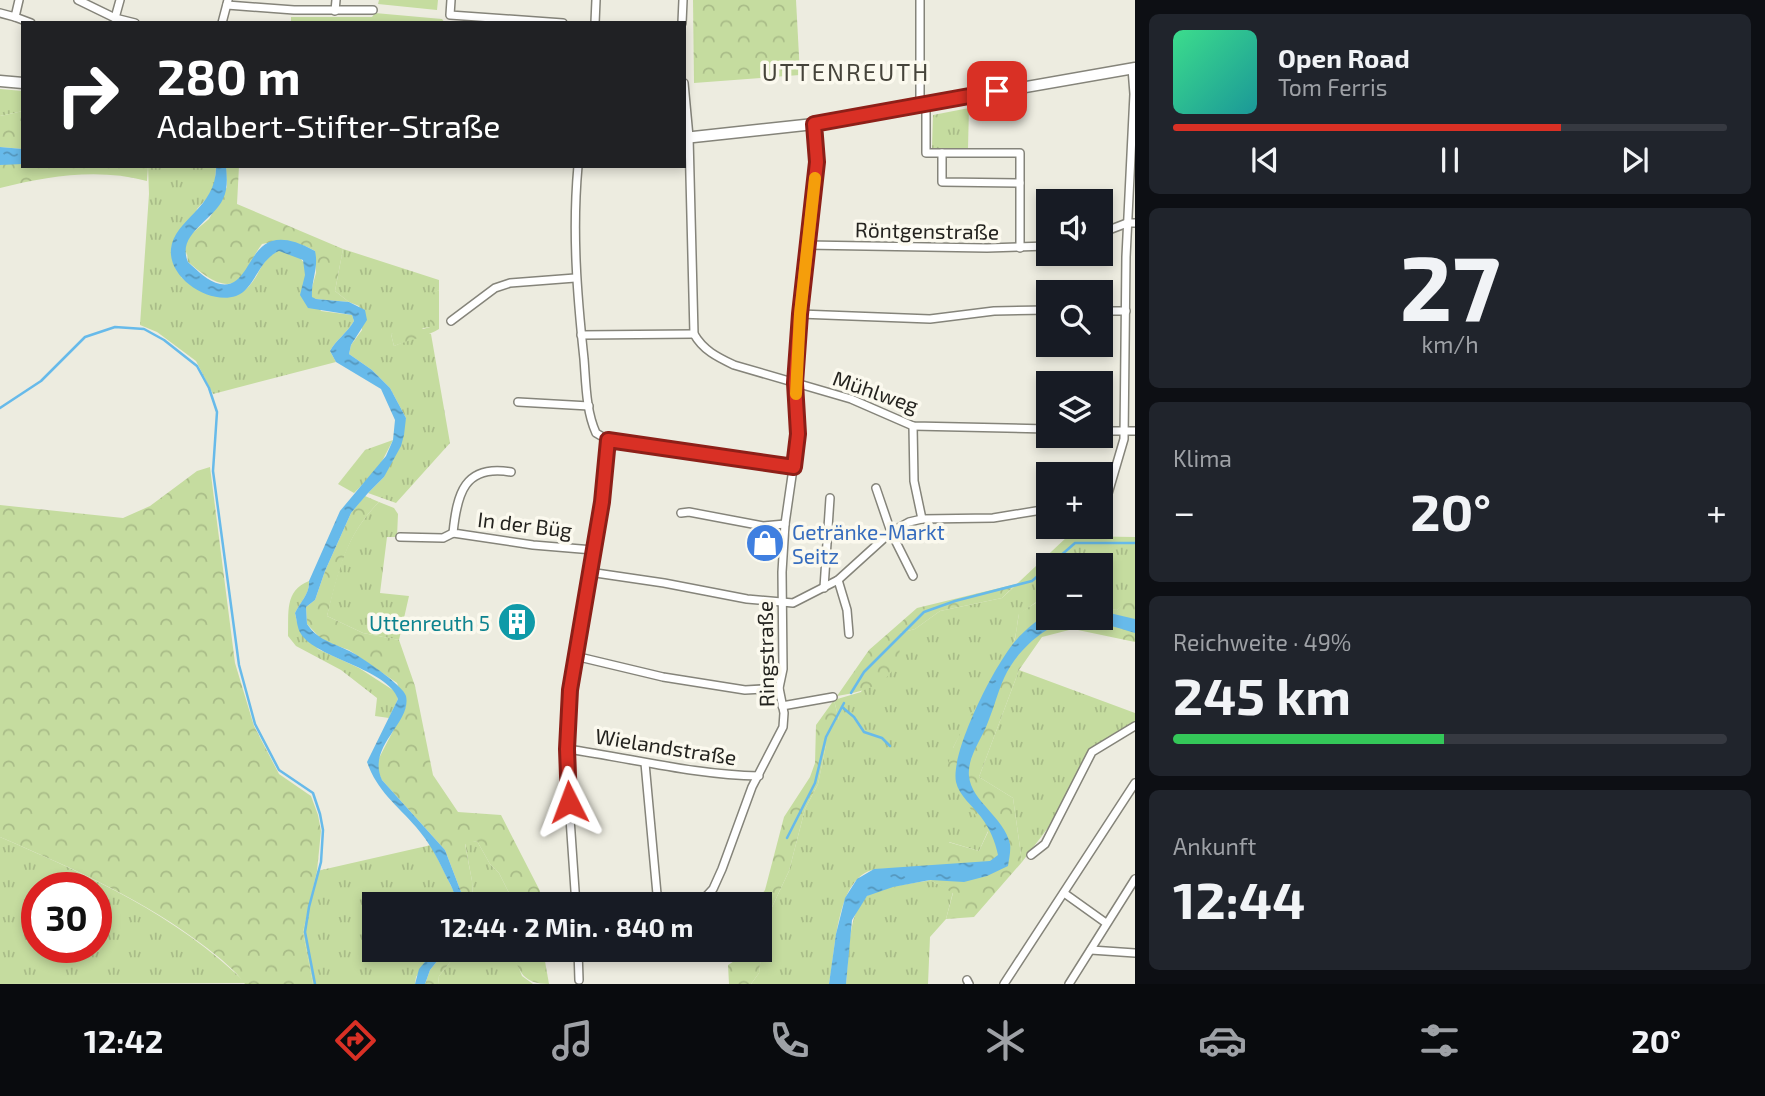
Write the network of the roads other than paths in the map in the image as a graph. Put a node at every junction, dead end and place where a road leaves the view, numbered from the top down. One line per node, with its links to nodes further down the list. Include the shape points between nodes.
1 (19, 0): 13 (street)
2 (78, 0): 14 (street)
3 (120, 0): 14 (street)
4 (336, 0): 11 (street)
5 (451, 0): 18 (street, via 450,15)
6 (596, 0): 19 (street)
7 (683, 0): 20 (street)
8 (920, 0): 24 (street)
9 (228, 3): 11 (street); 17 (street)
10 (373, 10): 11 (street)
11 (335, 11)
12 (0, 13): 13 (street)
13 (15, 17): 15 (street)
14 (114, 18): 16 (street)
15 (26, 21)
16 (127, 21)
17 (223, 21)
18 (535, 21)
19 (595, 21)
20 (682, 21)
21 (1134, 68): 24 (main road); 31 (street)
22 (0, 81): 23 (main road)
23 (21, 83)
24 (923, 104): 26 (main road); 28 (street, via 926,153)
25 (686, 119): 27 (street)
26 (814, 124): 27 (main road); 33 (street, Ringstraße, via 817,162)
27 (687, 137): 42 (street)
28 (942, 153): 30 (street, via 942,181); 30 (street, via 1020,153)
29 (578, 168): 36 (street)
30 (1020, 183): 35 (street)
31 (1131, 223): 32 (street); 39 (street)
32 (1113, 229)
33 (806, 245): 35 (street, Röntgenstraße); 40 (street, Ringstraße)
34 (1036, 247): 35 (street, Röntgenstraße)
35 (1020, 248)
36 (575, 278): 41 (street, via 495,288); 43 (street)
37 (1036, 310): 40 (street, via 930,319)
38 (1113, 310): 39 (street)
39 (1126, 311): 50 (street)
40 (800, 314): 44 (street, Ringstraße)
41 (451, 321)
42 (694, 334): 43 (street); 44 (street, Mühlweg, via 701,346 718,358)
43 (581, 335): 46 (street)
44 (795, 383): 47 (street, Mühlweg, via 851,399); 53 (street, Ringstraße, via 798,434)
45 (518, 402): 46 (street)
46 (589, 406): 52 (street, via 596,433)
47 (913, 426): 48 (street, Mühlweg); 60 (street, via 914,481)
48 (1036, 429)
49 (1113, 431): 50 (street)
50 (1124, 431): 51 (street); 55 (street)
51 (1135, 431)
52 (608, 440): 53 (street); 65 (street)
53 (794, 467): 61 (street, Ringstraße)
54 (511, 472): 63 (street, In der Büg, via 491,469 470,481 455,510)
55 (1113, 477)
56 (876, 488): 62 (street)
57 (830, 498): 69 (street)
58 (1036, 511): 60 (street, via 993,519)
59 (681, 513): 61 (street, via 763,526)
60 (922, 519): 62 (street)
61 (785, 524): 70 (street, Ringstraße)
62 (891, 532): 67 (street); 68 (street)
63 (453, 533): 64 (street, In der Büg, via 443,538); 65 (street, In der Büg)
64 (400, 537)
65 (593, 550): 66 (street)
66 (589, 572): 70 (street); 72 (street)
67 (912, 576)
68 (838, 580): 69 (street); 71 (street)
69 (824, 587): 70 (street, via 793,603)
70 (781, 603): 73 (street, Ringstraße, via 783,669)
71 (849, 634)
72 (575, 656): 73 (street, via 745,690); 77 (street)
73 (779, 688): 75 (street, Ringstraße)
74 (833, 697): 75 (street)
75 (782, 706): 79 (street, Ringstraße, via 783,727)
76 (1135, 726): 81 (street, via 1092,752 1045,844)
77 (567, 749): 78 (street, Wielandstraße); 83 (street)
78 (645, 763): 79 (street, Wielandstraße); 84 (street)
79 (759, 776): 85 (street, Ringstraße)
80 (1135, 783): 86 (street)
81 (1031, 855)
82 (1135, 879): 87 (street)
83 (575, 892)
84 (657, 892)
85 (710, 892)
86 (1065, 893): 87 (street); 92 (street)
87 (1106, 923): 88 (street)
88 (1091, 950): 89 (street); 93 (street)
89 (1135, 953)
90 (578, 962): 91 (street)
91 (579, 980)
92 (1004, 984)
93 (1069, 984)

